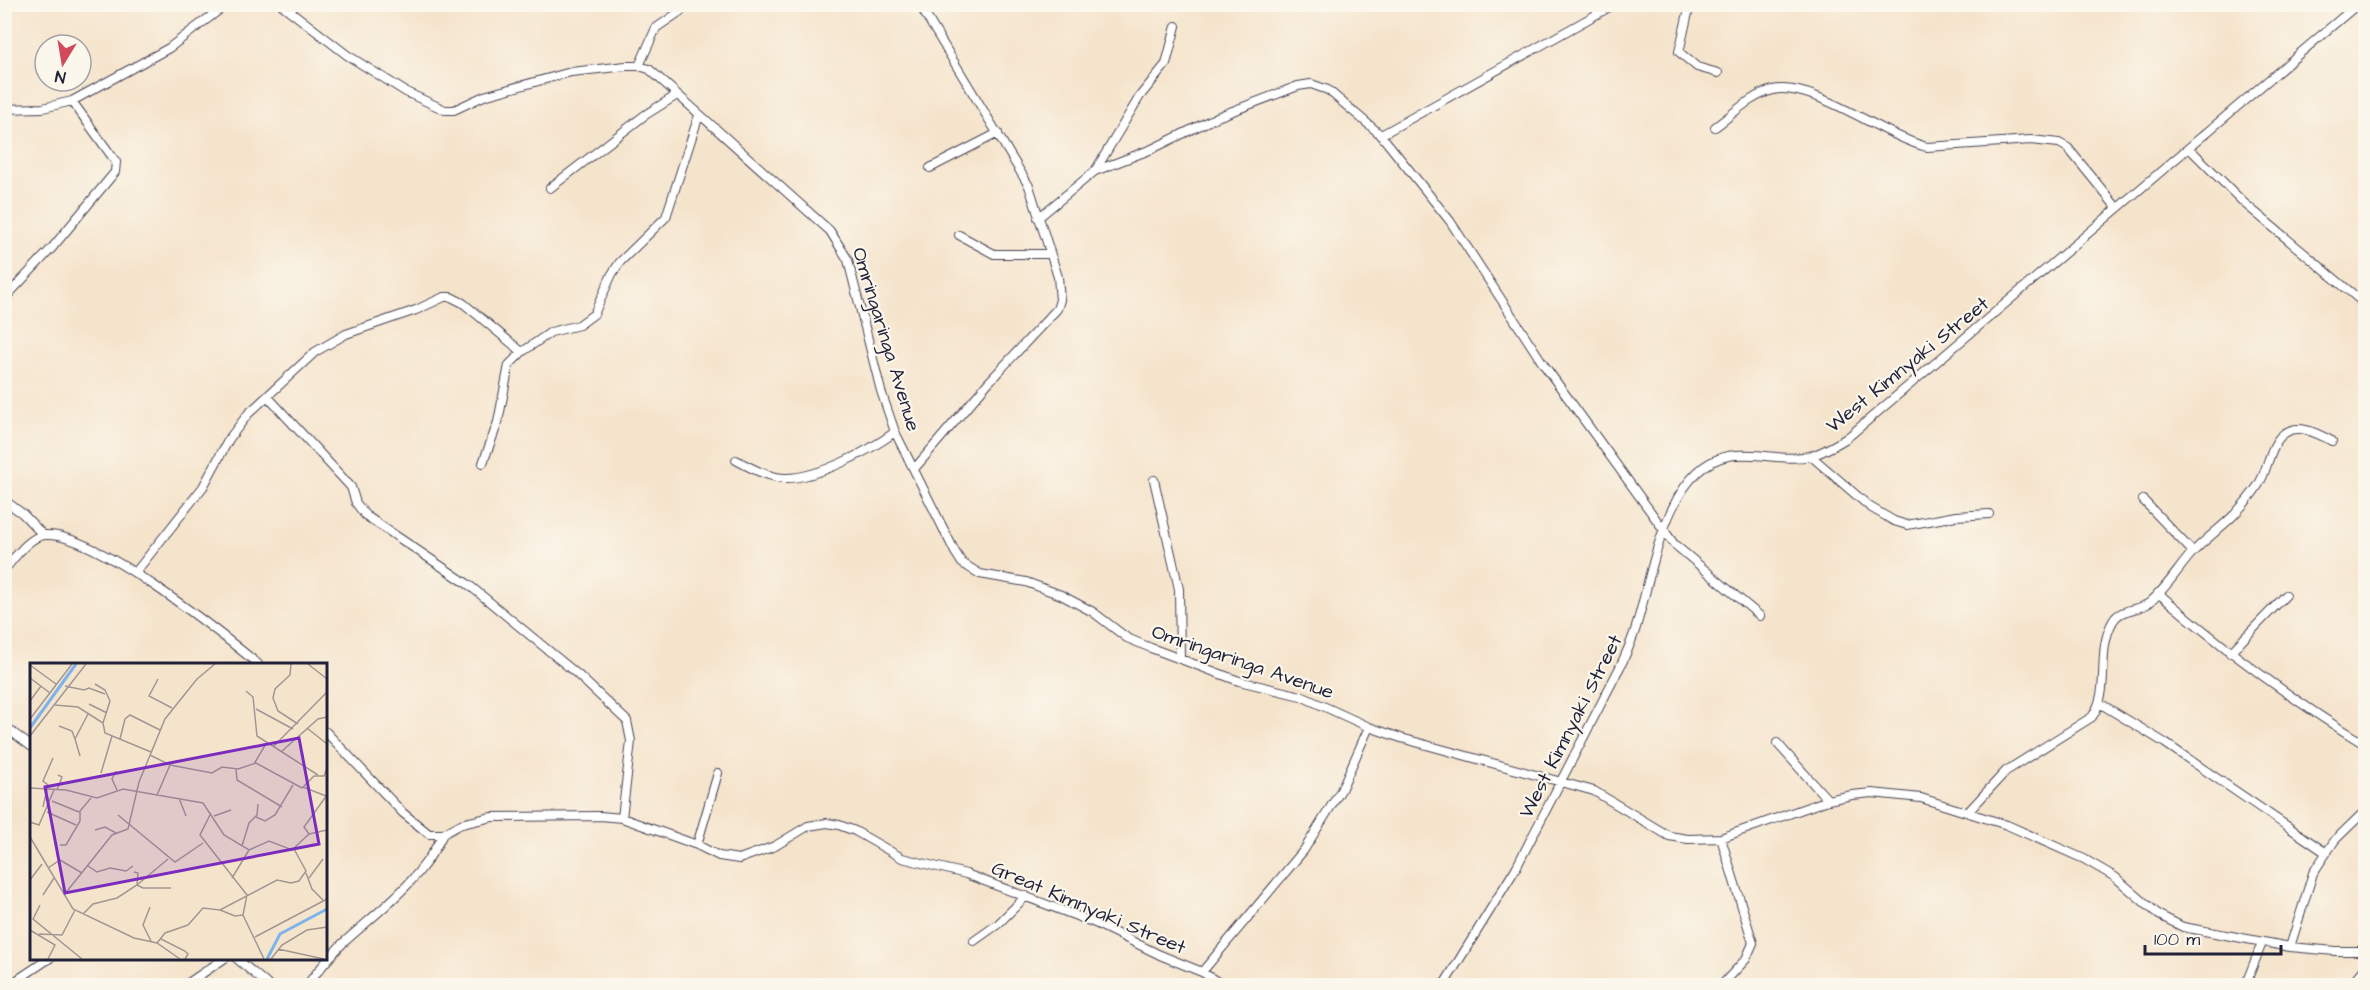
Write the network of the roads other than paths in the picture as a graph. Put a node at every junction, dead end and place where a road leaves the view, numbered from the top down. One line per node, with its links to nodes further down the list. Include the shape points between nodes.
1 (227, 4): 12 (street, via 169,48)
2 (281, 4): 9 (street, via 347,56 406,92 445,110 571,72)
3 (691, 4): 9 (street, via 656,28)
4 (919, 4): 16 (street)
5 (1615, 4): 17 (street)
6 (1690, 4): 10 (street, via 1679,52 1687,62)
7 (2358, 4): 18 (street, West Kimnyaki Street)
8 (1176, 26): 20 (street, via 1166,64 1140,96)
9 (639, 66): 11 (street, Omringaringa Avenue, via 656,74)
10 (1718, 73)
11 (677, 95): 14 (street, Omringaringa Avenue); 21 (street)
12 (72, 102): 13 (street); 26 (street, via 116,162 115,172)
13 (4, 109)
14 (699, 115): 28 (street, via 666,217 620,262 594,314 579,325 551,332); 30 (street, Omringaringa Avenue, via 785,189 841,246)
15 (1715, 127): 22 (street, via 1755,97 1786,89 1854,112 1911,143 1927,147 2046,139 2068,148)
16 (998, 133): 19 (street); 23 (street, via 1029,186)
17 (1381, 135): 20 (street, via 1328,90 1311,84 1271,94); 40 (street, via 1450,222 1550,373)
18 (2190, 149): 22 (street, West Kimnyaki Street); 27 (street, via 2244,203)
19 (930, 168)
20 (1095, 171): 23 (street)
21 (550, 188)
22 (2117, 208): 32 (street, West Kimnyaki Street, via 1861,428)
23 (1038, 218): 25 (street)
24 (959, 235): 25 (street, via 994,254)
25 (1049, 254): 35 (street, via 1060,290 1057,309)
26 (4, 298)
27 (2366, 305)
28 (522, 352): 29 (street, via 463,303 444,297 346,334 315,352); 34 (street, via 509,365 498,422)
29 (268, 397): 44 (street, via 238,426 203,487); 65 (street, via 351,487 365,515 478,592 627,721 631,741)
30 (895, 432): 33 (street, via 854,458 799,476 771,476); 35 (street, Omringaringa Avenue)
31 (2332, 441): 42 (street, via 2301,429 2284,433 2259,485 2220,529)
32 (1812, 456): 39 (street, via 1870,507 1894,521 1907,525); 40 (street, West Kimnyaki Street, via 1735,455 1704,464 1682,492)
33 (736, 460)
34 (483, 463)
35 (915, 468): 49 (street, Omringaringa Avenue, via 962,563 980,574 1026,582 1061,595 1093,612 1127,638)
36 (1154, 480): 49 (street, via 1179,585)
37 (4, 500): 41 (street)
38 (2143, 500): 42 (street)
39 (1989, 514)
40 (1663, 529): 47 (street, via 1683,554); 61 (street, West Kimnyaki Street, via 1635,633)
41 (43, 535): 43 (street, via 29,543); 44 (street, via 84,545)
42 (2193, 552): 45 (street)
43 (4, 570)
44 (135, 573): 50 (street)
45 (2158, 593): 48 (street); 51 (street, via 2147,604 2113,620 2101,662)
46 (2286, 595): 48 (street)
47 (1760, 616)
48 (2230, 653): 58 (street, via 2299,705)
49 (1180, 659): 53 (street, Omringaringa Avenue, via 1239,681 1301,696)
50 (257, 663)
51 (2101, 704): 64 (street, via 2081,726 2006,771); 69 (street)
52 (4, 726): 54 (street)
53 (1369, 726): 61 (street, Omringaringa Avenue); 79 (street, via 1341,790 1304,850)
54 (12, 732): 56 (street); 59 (street)
55 (327, 733): 66 (street, via 419,828 429,834)
56 (4, 738)
57 (1777, 743): 62 (street)
58 (2366, 745)
59 (30, 746)
60 (718, 773): 68 (street)
61 (1560, 782): 67 (street, Omringaringa Avenue, via 1610,799 1669,836); 85 (street, West Kimnyaki Street, via 1516,868)
62 (1828, 800): 64 (street, Omringaringa Avenue, via 1872,793 1921,798); 67 (street, Omringaringa Avenue)
63 (2366, 810): 69 (street)
64 (1969, 811): 72 (street, Omringaringa Avenue, via 2099,867 2170,922 2199,932)
65 (622, 818): 66 (street, Great Kimnyaki Street, via 492,817 460,824); 68 (street, Great Kimnyaki Street)
66 (443, 834): 83 (street, via 422,870 397,898 342,945)
67 (1721, 838): 86 (street, via 1753,943 1746,959)
68 (697, 845): 70 (street, Great Kimnyaki Street, via 729,860 739,859 775,846 808,826 827,823 855,831 902,858 966,874)
69 (2325, 852): 73 (street, via 2304,896)
70 (1026, 896): 71 (street); 79 (street, Great Kimnyaki Street, via 1095,922)
71 (974, 941)
72 (2262, 943): 73 (street, Omringaringa Avenue); 87 (street)
73 (2290, 947): 74 (street, Omringaringa Avenue)
74 (2366, 951)
75 (47, 960): 80 (street)
76 (222, 960): 81 (street)
77 (238, 960): 82 (street)
78 (2366, 967): 88 (street)
79 (1202, 972): 84 (street, Great Kimnyaki Street)
80 (8, 986)
81 (184, 986)
82 (269, 986)
83 (306, 986)
84 (1224, 986)
85 (1443, 986)
86 (1721, 986)
87 (2244, 986)
88 (2350, 986)

